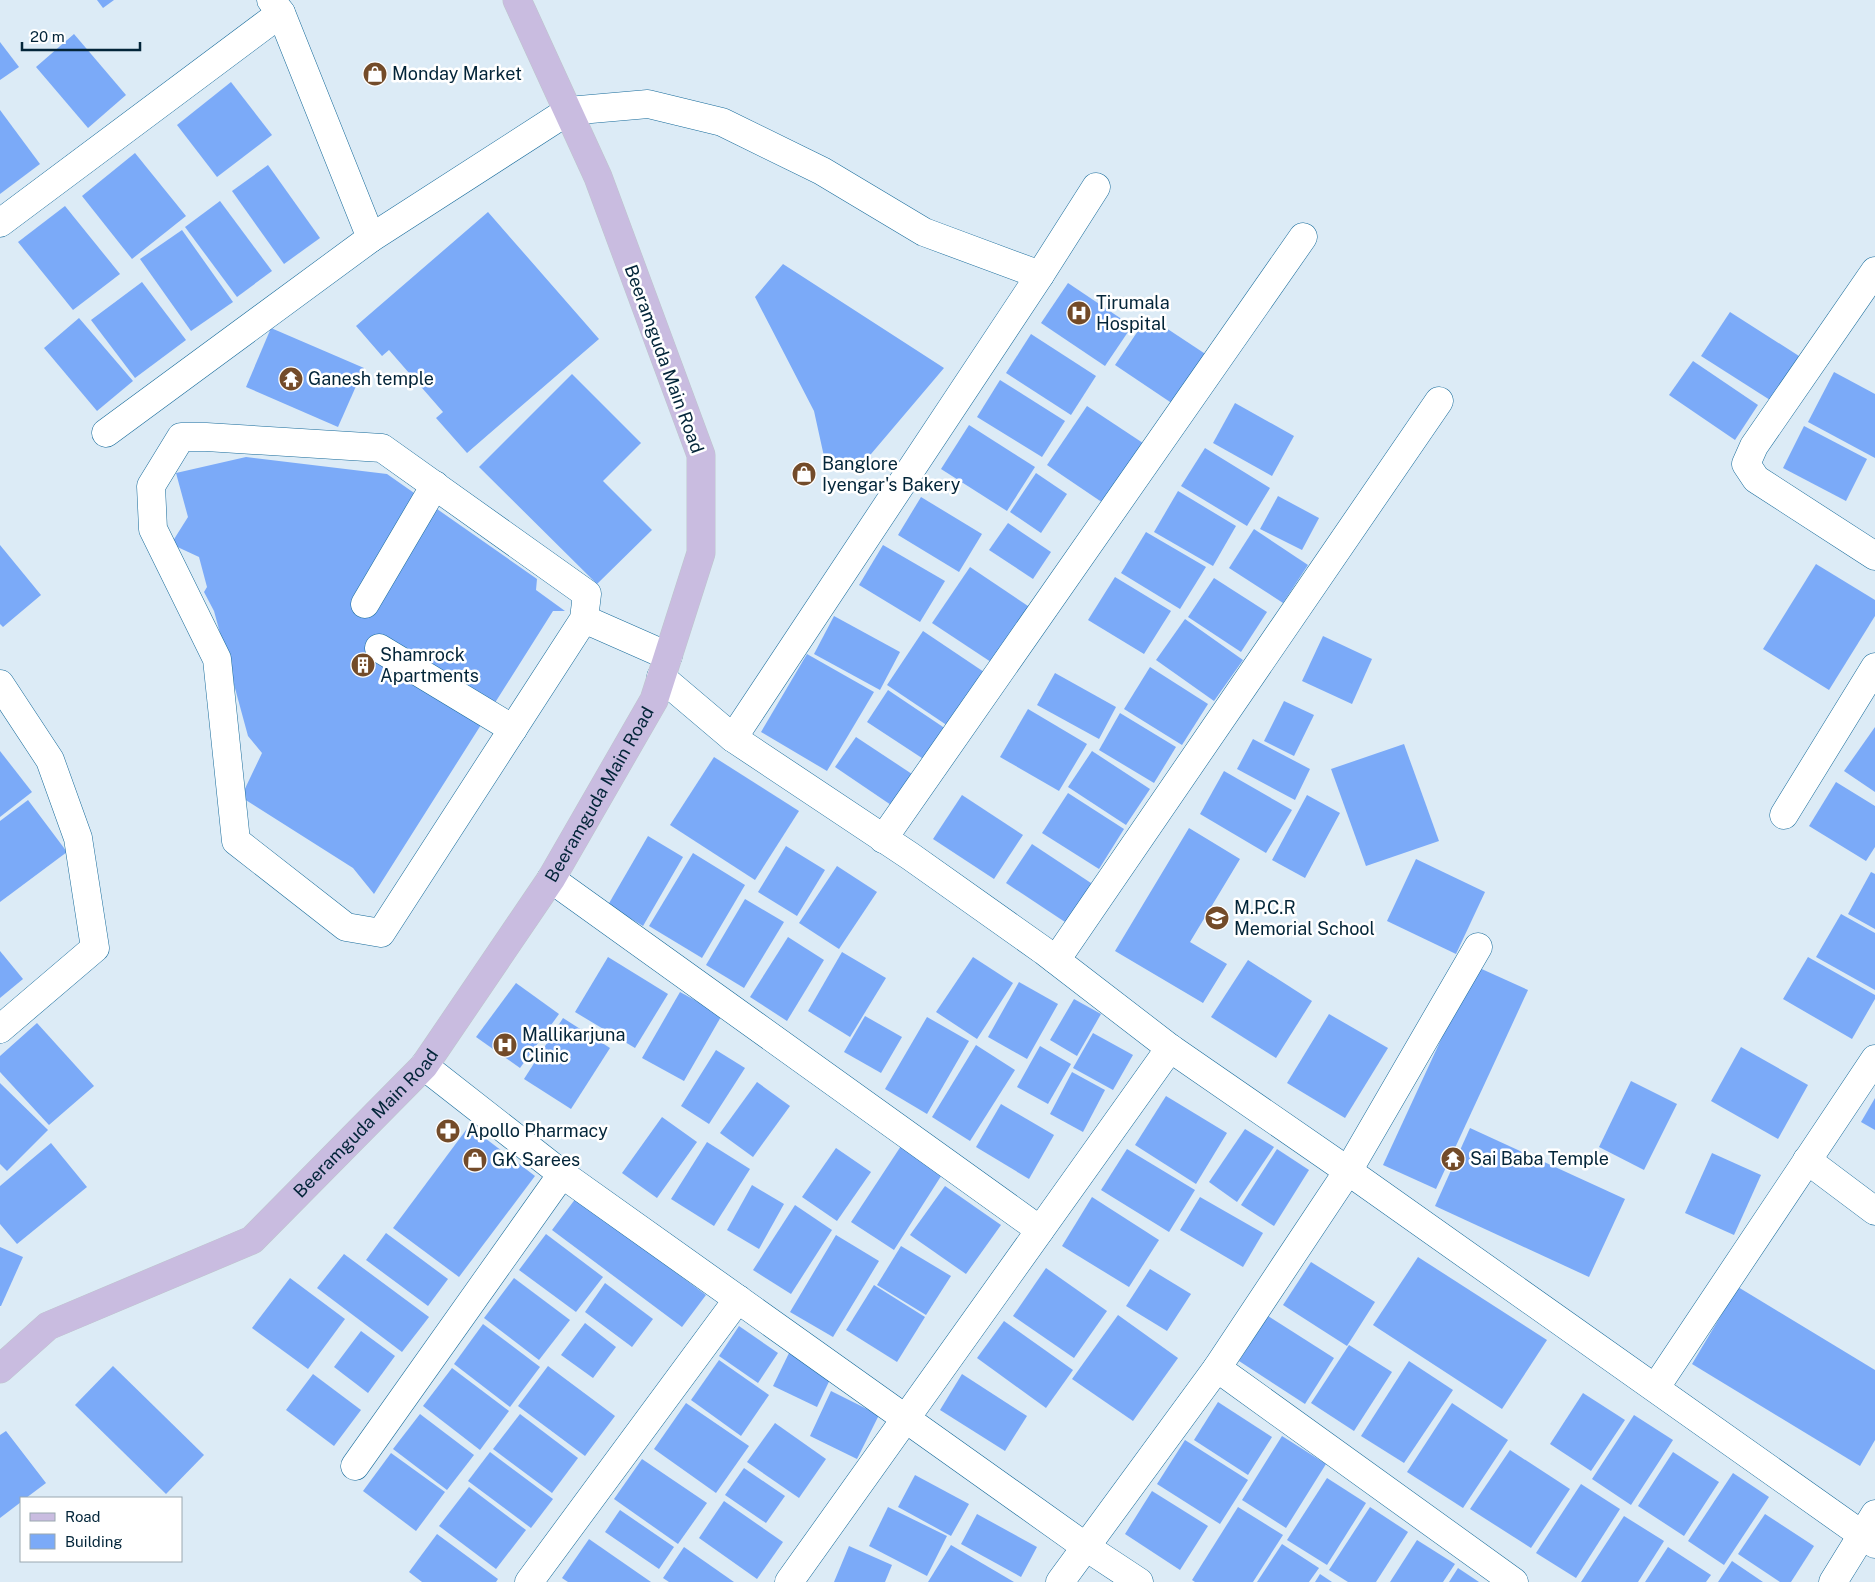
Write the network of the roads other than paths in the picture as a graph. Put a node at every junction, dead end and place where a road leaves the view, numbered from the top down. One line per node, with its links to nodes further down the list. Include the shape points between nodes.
1 (517, 0): 3 (main road, Beeramguda Main Road)
2 (276, 7): 5 (street); 7 (street)
3 (568, 111): 7 (street); 9 (street, via 648,104 722,122 822,171 924,232); 17 (main road, Beeramguda Main Road, via 598,178 701,455 701,553)
4 (1096, 187): 9 (street)
5 (0, 223)
6 (1303, 237): 23 (street)
7 (371, 238): 11 (street)
8 (1875, 270): 13 (street, via 1754,446 1746,464 1756,480)
9 (1040, 275): 21 (street)
10 (1438, 402): 26 (street)
11 (106, 433)
12 (435, 486): 14 (street); 15 (street, via 587,594); 20 (street, via 382,448 206,437 182,437 151,486 153,528 217,660 236,841 346,927 381,933)
13 (1875, 556)
14 (364, 604)
15 (584, 619): 17 (street); 20 (street)
16 (379, 648): 20 (street)
17 (665, 666): 21 (street); 24 (main road, Beeramguda Main Road, via 654,700)
18 (1875, 667): 22 (street)
19 (0, 684): 27 (street, via 50,760 78,838 95,948)
20 (513, 729)
21 (733, 738): 23 (street)
22 (1784, 815)
23 (883, 839): 26 (street)
24 (551, 879): 30 (main road, Beeramguda Main Road); 35 (street)
25 (1478, 947): 32 (street)
26 (1056, 960): 28 (street)
27 (0, 1029)
28 (1170, 1048): 32 (street); 35 (street)
29 (1875, 1059): 31 (street)
30 (424, 1066): 33 (street); 38 (main road, Beeramguda Main Road, via 252,1240 48,1326)
31 (1807, 1160): 34 (street); 39 (street)
32 (1348, 1171): 37 (street); 39 (street)
33 (562, 1174): 36 (street); 41 (street)
34 (1875, 1211)
35 (1040, 1230): 40 (street)
36 (738, 1299): 40 (street); 44 (street)
37 (1217, 1368): 43 (street); 48 (street)
38 (0, 1369)
39 (1656, 1388): 42 (street)
40 (906, 1419): 43 (street); 45 (street)
41 (355, 1466)
42 (1871, 1531): 49 (street)
43 (1086, 1547): 46 (street); 47 (street)
44 (529, 1582)
45 (789, 1582)
46 (1060, 1582)
47 (1139, 1582)
48 (1514, 1582)
49 (1833, 1582)

